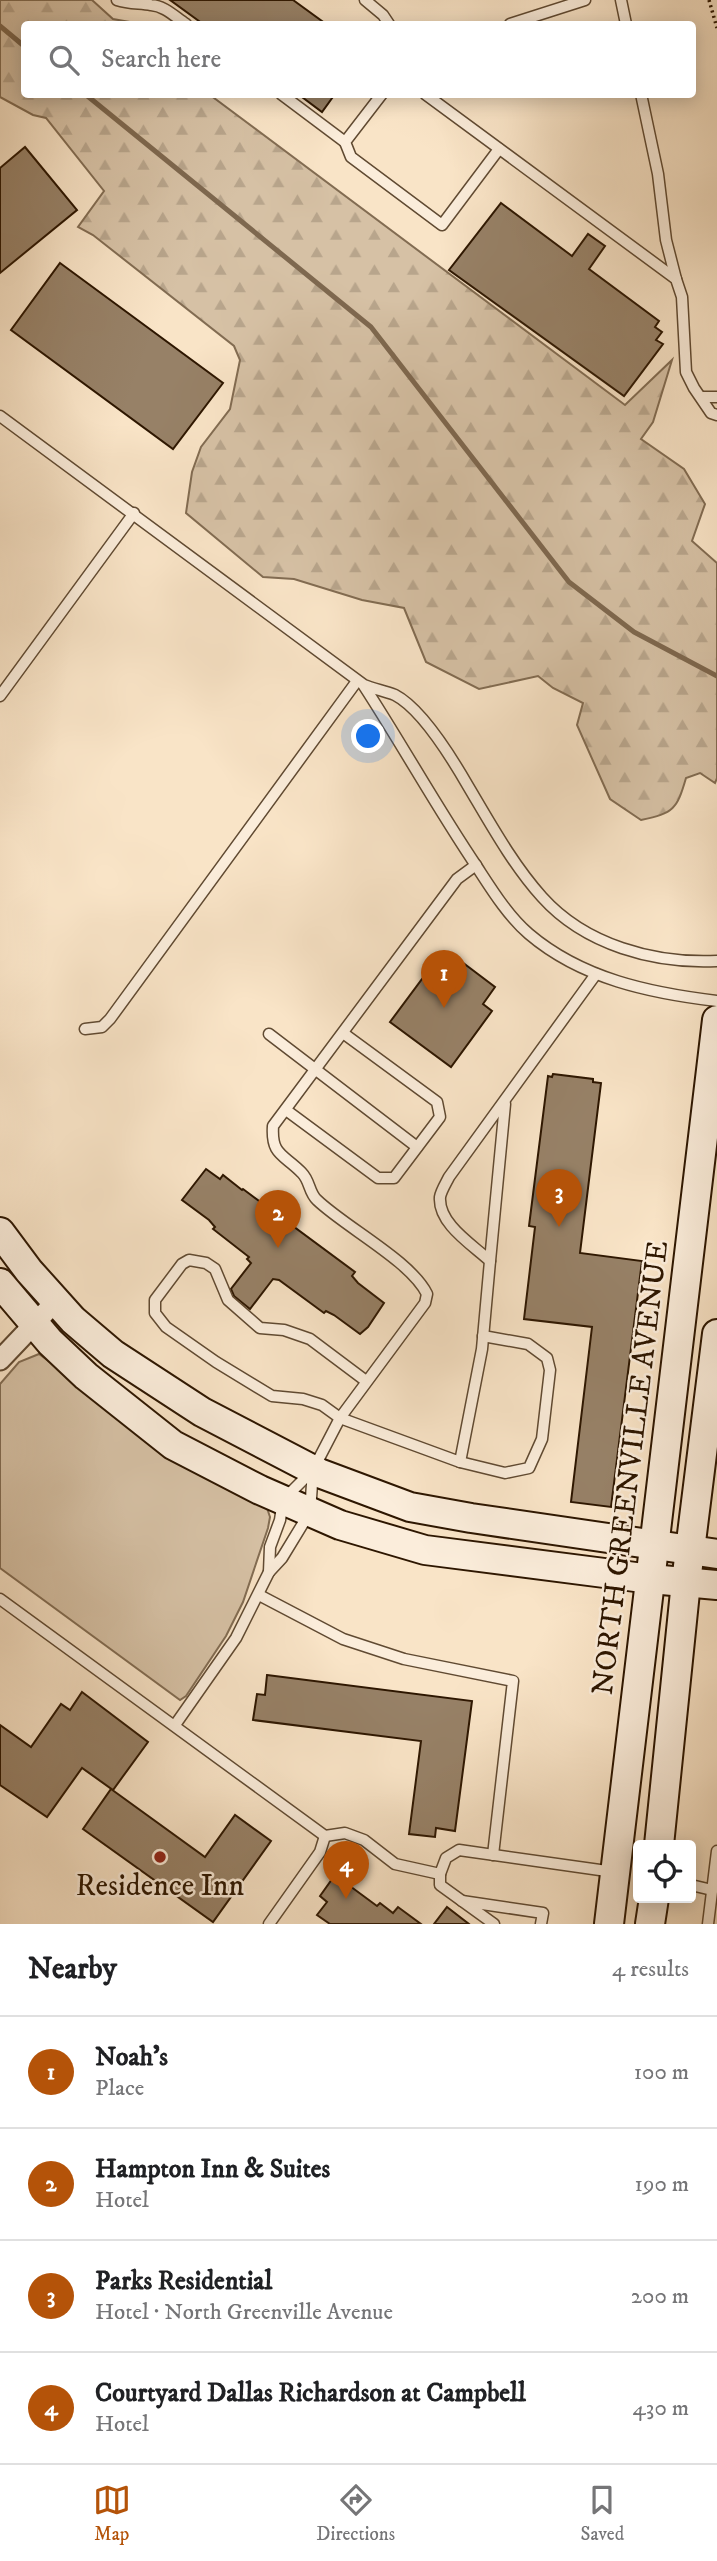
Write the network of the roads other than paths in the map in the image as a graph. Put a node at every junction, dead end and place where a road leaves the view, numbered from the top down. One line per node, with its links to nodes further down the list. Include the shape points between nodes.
1 (117, 0): 5 (lane, via 165,9)
2 (365, 0): 6 (lane)
3 (585, 0): 7 (lane)
4 (621, 0): 8 (lane)
5 (182, 21)
6 (387, 21)
7 (519, 21)
8 (625, 21)
9 (286, 98): 13 (lane)
10 (379, 98): 13 (lane)
11 (430, 98): 14 (lane)
12 (642, 98): 15 (lane)
13 (345, 142): 14 (lane, via 351,158 442,225)
14 (499, 149): 15 (lane)
15 (676, 279): 16 (lane, via 682,297 685,372)
16 (702, 397): 17 (lane); 18 (lane)
17 (717, 397)
18 (717, 415)
19 (0, 416): 20 (lane)
20 (134, 513): 21 (lane); 22 (lane)
21 (361, 683): 23 (lane); 24 (lane, via 396,696 429,729 542,897 576,926 622,949); 28 (lane, via 110,1019 95,1030)
22 (0, 696)
23 (476, 865): 25 (lane, via 527,933 552,952); 29 (lane, via 457,878)
24 (717, 961)
25 (596, 974): 26 (lane, via 663,995); 32 (lane)
26 (717, 1001)
27 (717, 1020): 49 (street, NORTH GREENVILLE AVENUE)
28 (85, 1029)
29 (343, 1032): 31 (lane); 34 (lane, via 437,1102 440,1117)
30 (270, 1034): 31 (lane)
31 (316, 1071): 33 (lane); 34 (lane)
32 (505, 1101): 36 (lane); 36 (lane, via 440,1195 441,1210 453,1227)
33 (286, 1110): 34 (lane, via 378,1178 394,1178); 43 (lane, via 274,1126 274,1146 279,1154 307,1179 315,1199 413,1274 426,1294 425,1303)
34 (417, 1147)
35 (0, 1233): 38 (street)
36 (490, 1261): 41 (lane)
37 (0, 1283): 39 (street)
38 (55, 1301): 39 (street); 46 (street, via 113,1354 202,1412)
39 (34, 1322): 42 (street); 47 (street, via 86,1377 173,1445)
40 (717, 1334): 50 (street)
41 (483, 1335): 45 (lane); 45 (lane, via 528,1344 547,1358 550,1370 542,1439 529,1468 505,1473)
42 (0, 1360)
43 (366, 1381): 44 (lane); 44 (lane, via 310,1339 260,1328 228,1300 215,1269 206,1263 189,1260 181,1264 155,1300 161,1322 216,1362 272,1396 303,1399)
44 (340, 1418): 45 (lane); 46 (lane)
45 (460, 1462)
46 (313, 1470): 47 (lane); 48 (lane); 49 (street, via 410,1507)
47 (283, 1500): 48 (street); 51 (lane, via 270,1547)
48 (310, 1512): 51 (lane); 52 (street, via 425,1550)
49 (654, 1545): 50 (street); 52 (street, NORTH GREENVILLE AVENUE)
50 (703, 1553): 53 (street)
51 (269, 1572): 55 (lane)
52 (651, 1579): 53 (street); 63 (street, NORTH GREENVILLE AVENUE)
53 (686, 1582): 54 (street); 59 (street)
54 (717, 1585)
55 (260, 1595): 57 (lane); 61 (lane, via 343,1639 404,1659 513,1681)
56 (0, 1600): 57 (lane)
57 (175, 1725): 58 (lane)
58 (325, 1836): 62 (lane, via 345,1833 364,1840 395,1864); 68 (lane, via 320,1852)
59 (660, 1840)
60 (717, 1851): 65 (lane)
61 (493, 1855): 62 (lane, via 459,1850 446,1858); 63 (lane)
62 (440, 1874): 66 (lane, via 440,1885)
63 (627, 1874): 71 (street, NORTH GREENVILLE AVENUE)
64 (696, 1886): 65 (lane)
65 (712, 1890): 73 (lane)
66 (462, 1901): 69 (lane); 70 (lane, via 543,1913)
67 (653, 1903): 72 (street)
68 (269, 1924)
69 (494, 1924)
70 (541, 1924)
71 (609, 1924)
72 (650, 1924)
73 (708, 1924)

